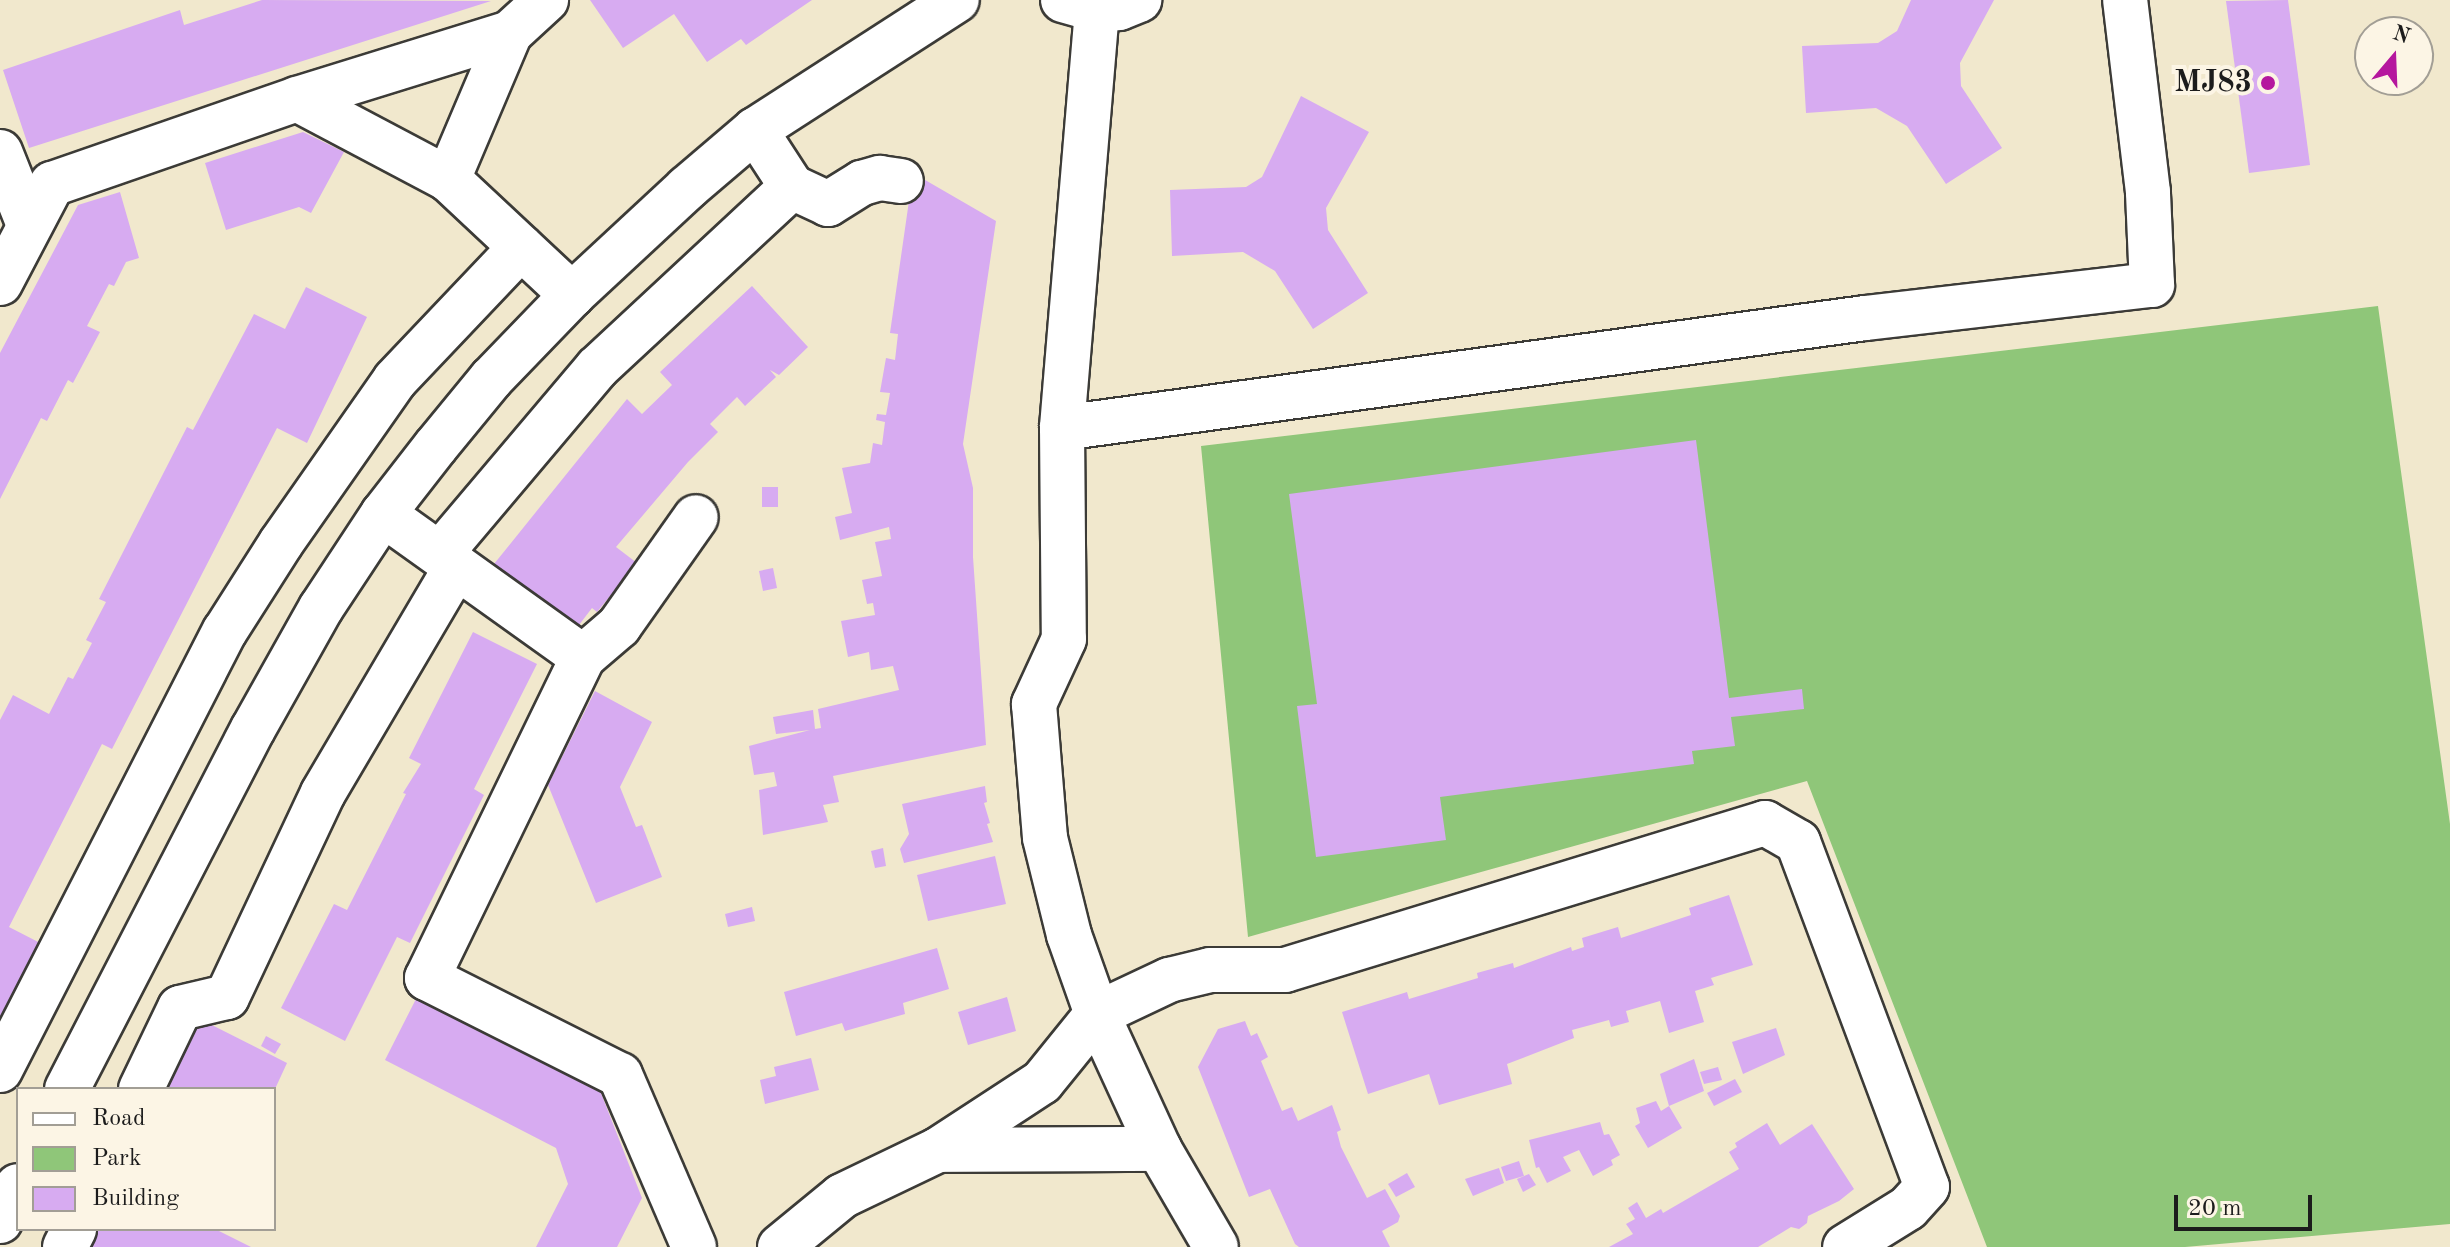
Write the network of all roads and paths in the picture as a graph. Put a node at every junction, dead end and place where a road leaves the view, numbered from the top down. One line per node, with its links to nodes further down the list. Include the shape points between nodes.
1 (546, 0): 6 (street)
2 (957, 0): 8 (street)
3 (1139, 0): 5 (street, via 1119,8)
4 (2125, 0): 17 (street, via 2148,192 2152,285 1865,318)
5 (1080, 5): 17 (street)
6 (510, 33): 7 (street); 10 (street)
7 (297, 99): 10 (street); 13 (street, via 52,184)
8 (755, 130): 12 (street); 16 (street)
9 (0, 152): 13 (street)
10 (448, 179): 14 (street)
11 (901, 181): 12 (street, via 880,178 862,183 828,204)
12 (792, 187): 20 (street, via 597,368 450,542)
13 (29, 225): 15 (street)
14 (521, 247): 16 (street); 23 (street, via 395,380 225,631)
15 (0, 283)
16 (572, 295): 18 (street, via 491,379)
17 (1062, 428): 22 (street, via 1064,639 1034,704 1045,838 1069,935)
18 (383, 514): 20 (street); 24 (street, via 321,608 253,729)
19 (696, 517): 21 (street, via 619,626)
20 (449, 562): 21 (street); 25 (street, via 449,579 323,793 227,997 180,1008)
21 (583, 657): 32 (street, via 427,978 620,1075)
22 (1097, 1014): 26 (street); 27 (street, via 1042,1082); 35 (street, via 1169,980 1210,970 1285,970 1765,823 1798,842 1927,1187 1908,1208)
23 (0, 1070)
24 (68, 1087)
25 (142, 1087)
26 (1159, 1149): 27 (street); 34 (street)
27 (938, 1150): 33 (street, via 842,1196)
28 (16, 1190): 29 (street)
29 (0, 1221)
30 (0, 1243): 31 (street)
31 (8, 1247)
32 (694, 1247)
33 (780, 1247)
34 (1216, 1247)
35 (1845, 1247)

